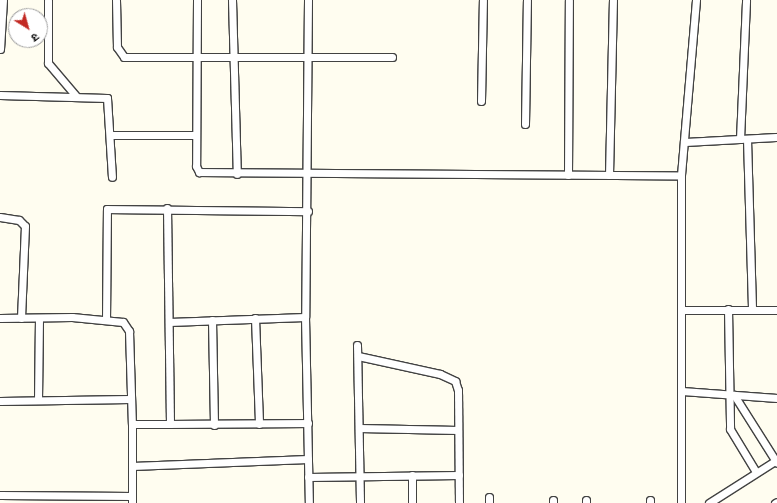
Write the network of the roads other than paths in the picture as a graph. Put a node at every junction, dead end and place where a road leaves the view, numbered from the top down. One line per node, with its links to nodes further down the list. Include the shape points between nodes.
1 (3, 0): 13 (street)
2 (48, 0): 19 (street, via 48,63)
3 (116, 0): 15 (street, via 119,53 134,58)
4 (197, 0): 15 (street)
5 (232, 0): 16 (street)
6 (308, 0): 14 (street)
7 (483, 0): 20 (street)
8 (526, 0): 21 (street)
9 (569, 0): 29 (street)
10 (613, 0): 30 (street)
11 (696, 0): 26 (street)
12 (746, 0): 25 (street)
13 (0, 49)
14 (308, 55): 16 (street); 17 (street); 28 (street)
15 (198, 57): 16 (street); 23 (street)
16 (235, 57): 27 (street)
17 (392, 57)
18 (0, 96): 19 (street)
19 (76, 96): 22 (street, via 107,98)
20 (481, 101)
21 (525, 124)
22 (110, 135): 23 (street); 32 (street)
23 (196, 135): 27 (street, via 199,172)
24 (777, 137): 25 (street)
25 (743, 139): 26 (street); 38 (street)
26 (684, 142): 31 (street)
27 (237, 174): 28 (street)
28 (309, 174): 29 (street); 34 (street)
29 (568, 175): 30 (street)
30 (609, 175): 31 (street)
31 (681, 175): 37 (street)
32 (112, 177)
33 (167, 208): 34 (street); 45 (street, via 111,207 105,212); 47 (street)
34 (308, 211): 40 (street)
35 (0, 217): 42 (street, via 19,220 25,226)
36 (728, 309): 37 (street); 38 (street); 51 (street)
37 (681, 310): 50 (street)
38 (752, 310): 39 (street)
39 (777, 310)
40 (305, 317): 44 (street); 56 (street)
41 (0, 318): 42 (street)
42 (21, 318): 43 (street)
43 (39, 318): 45 (street); 54 (street)
44 (255, 318): 46 (street); 59 (street)
45 (106, 320): 53 (street, via 128,325)
46 (212, 320): 47 (street); 60 (street)
47 (169, 322): 58 (street)
48 (357, 345): 49 (street)
49 (358, 356): 61 (street); 62 (street, via 451,377 458,390)
50 (682, 391): 51 (street); 77 (street)
51 (731, 394): 52 (street); 64 (street); 66 (street, via 733,439)
52 (777, 398)
53 (130, 399): 54 (street); 57 (street)
54 (38, 400): 55 (street)
55 (0, 401)
56 (308, 423): 59 (street); 63 (street)
57 (132, 424): 58 (street); 65 (street)
58 (170, 424): 60 (street)
59 (259, 424): 60 (street)
60 (214, 425)
61 (359, 428): 62 (street); 68 (street)
62 (458, 430): 67 (street)
63 (308, 459): 65 (street); 70 (street)
64 (776, 462): 66 (street)
65 (132, 466): 72 (street)
66 (756, 472): 78 (street)
67 (459, 475): 69 (street); 76 (street)
68 (360, 476): 69 (street); 70 (street); 74 (street)
69 (412, 476): 75 (street)
70 (308, 477): 73 (street)
71 (0, 495): 72 (street)
72 (132, 500)
73 (309, 503)
74 (360, 503)
75 (412, 503)
76 (460, 503)
77 (681, 503)
78 (709, 503)

